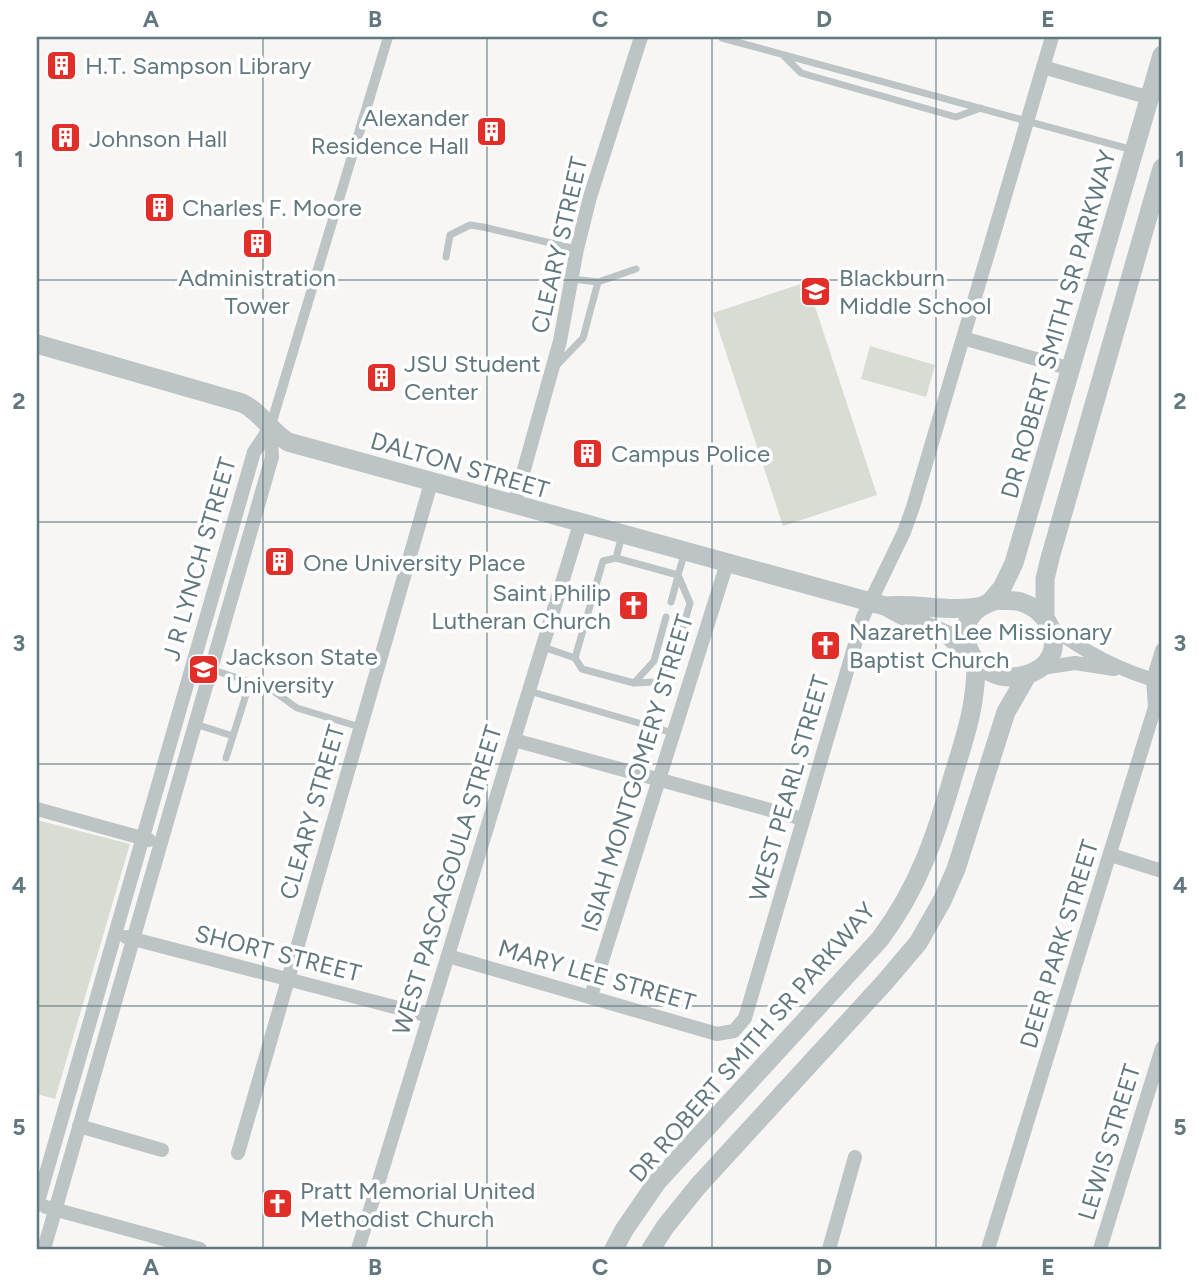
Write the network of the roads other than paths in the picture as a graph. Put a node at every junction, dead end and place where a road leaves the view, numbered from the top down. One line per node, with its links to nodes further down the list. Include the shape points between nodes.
1 (388, 37): 22 (street)
2 (641, 37): 13 (street, CLEARY STREET)
3 (1052, 37): 7 (street, WEST PEARL STREET)
4 (722, 38): 5 (lane)
5 (780, 54): 9 (lane); 9 (lane, via 801,72 956,117)
6 (1162, 55): 8 (street, DR ROBERT SMITH SR PARKWAY)
7 (1043, 66): 8 (street); 10 (street, WEST PEARL STREET)
8 (1150, 98): 11 (street, DR ROBERT SMITH SR PARKWAY)
9 (981, 108): 10 (lane)
10 (1027, 120): 11 (lane); 18 (street, WEST PEARL STREET)
11 (1134, 151): 20 (street, DR ROBERT SMITH SR PARKWAY)
12 (1162, 168): 35 (street, via 1050,558 1045,579)
13 (577, 249): 14 (lane, via 470,225 450,235); 16 (street, CLEARY STREET)
14 (446, 257)
15 (636, 270): 17 (lane)
16 (572, 279): 17 (lane); 21 (street, CLEARY STREET)
17 (598, 282): 21 (lane, via 583,338)
18 (963, 338): 20 (street); 32 (street, WEST PEARL STREET)
19 (37, 344): 22 (street, DALTON STREET, via 242,403 254,409)
20 (1071, 369): 33 (street, DR ROBERT SMITH SR PARKWAY, via 1014,563 1002,588)
21 (551, 371): 24 (street, CLEARY STREET)
22 (270, 428): 23 (street, DALTON STREET, via 288,442); 40 (street, J R LYNCH STREET, via 272,457); 56 (street, J R LYNCH STREET, via 254,452)
23 (431, 483): 24 (street, DALTON STREET); 48 (street, CLEARY STREET)
24 (514, 505): 25 (street, DALTON STREET)
25 (580, 524): 26 (street, DALTON STREET); 36 (street, WEST PASCAGOULA STREET)
26 (622, 535): 27 (street, DALTON STREET); 28 (lane)
27 (685, 552): 29 (street, DALTON STREET); 30 (lane)
28 (616, 558): 30 (lane); 38 (lane, via 603,561)
29 (727, 563): 32 (street, DALTON STREET); 49 (street, ISIAH MONTGOMERY STREET)
30 (678, 575): 31 (lane); 45 (lane, via 690,603 674,660 655,682)
31 (671, 602)
32 (878, 604): 33 (street, DALTON STREET, via 960,610); 39 (street, DALTON STREET, via 948,635); 55 (street, WEST PEARL STREET, via 863,617)
33 (986, 604): 35 (street, via 1020,602); 39 (street, via 967,626 965,636)
34 (666, 617): 45 (lane, via 654,661)
35 (1047, 621): 41 (street, via 1053,648 1048,661); 42 (street, via 1081,648)
36 (542, 647): 38 (lane); 46 (street, WEST PASCAGOULA STREET)
37 (1162, 650): 43 (street, DEER PARK STREET)
38 (575, 658): 45 (lane, via 582,669)
39 (973, 659): 41 (street, via 1007,676); 78 (street, DR ROBERT SMITH SR PARKWAY, via 973,710 931,848 900,912 657,1182)
40 (210, 669): 44 (lane); 47 (street, J R LYNCH STREET)
41 (1035, 671): 42 (street, via 1075,663); 79 (street, via 1006,712 956,869 918,943 698,1186)
42 (1130, 671): 43 (street)
43 (1158, 681): 58 (street, DEER PARK STREET, via 1155,707)
44 (250, 682): 48 (lane, via 269,688 298,708); 50 (lane)
45 (634, 683)
46 (529, 691): 49 (lane); 51 (street, WEST PASCAGOULA STREET)
47 (195, 724): 50 (lane); 57 (street, J R LYNCH STREET)
48 (360, 727): 63 (street, CLEARY STREET)
49 (673, 733): 53 (street, ISIAH MONTGOMERY STREET)
50 (233, 736): 52 (lane)
51 (514, 740): 53 (street); 62 (street, WEST PASCAGOULA STREET)
52 (226, 758)
53 (658, 780): 55 (street); 64 (street, ISIAH MONTGOMERY STREET)
54 (37, 809): 56 (street)
55 (803, 819): 66 (street, WEST PEARL STREET, via 745,1018)
56 (142, 838): 57 (street); 60 (street, J R LYNCH STREET)
57 (160, 843): 61 (street, J R LYNCH STREET)
58 (1111, 855): 59 (street); 81 (street, DEER PARK STREET)
59 (1162, 871)
60 (115, 934): 61 (street, SHORT STREET); 72 (street, J R LYNCH STREET)
61 (133, 939): 63 (street, SHORT STREET); 68 (street, J R LYNCH STREET)
62 (447, 956): 64 (street, MARY LEE STREET); 65 (street, WEST PASCAGOULA STREET)
63 (288, 979): 65 (street, SHORT STREET); 70 (street, CLEARY STREET)
64 (592, 996): 66 (street, MARY LEE STREET, via 717,1034)
65 (429, 1016): 77 (street, WEST PASCAGOULA STREET)
66 (734, 1031)
67 (1162, 1048): 82 (street, LEWIS STREET)
68 (79, 1126): 69 (street); 73 (street, J R LYNCH STREET)
69 (162, 1150)
70 (238, 1153)
71 (855, 1157): 80 (street)
72 (37, 1204): 73 (street)
73 (55, 1209): 74 (street); 75 (street, J R LYNCH STREET)
74 (178, 1246): 76 (street)
75 (44, 1249)
76 (200, 1249)
77 (358, 1249)
78 (614, 1249)
79 (651, 1249)
80 (829, 1249)
81 (988, 1249)
82 (1100, 1249)

